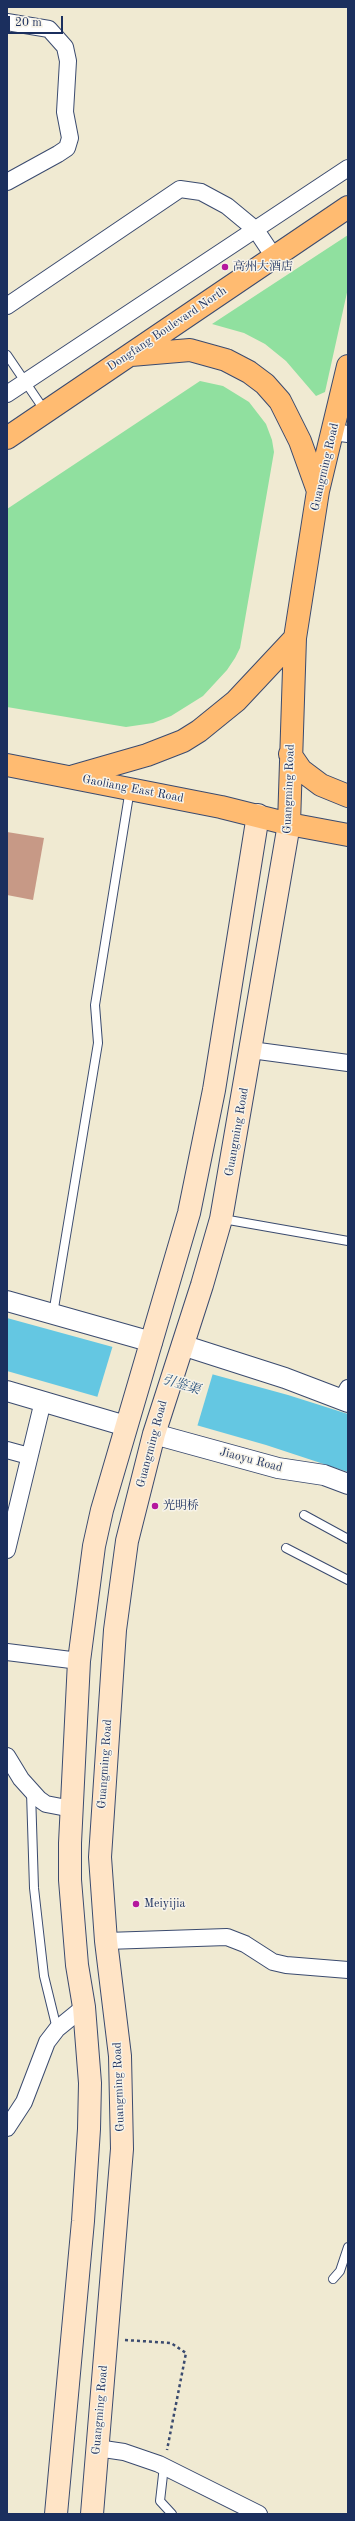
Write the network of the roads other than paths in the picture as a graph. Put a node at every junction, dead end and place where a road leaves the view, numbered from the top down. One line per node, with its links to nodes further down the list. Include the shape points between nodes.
1 (7, 22): 3 (street, via 49,29 65,47 68,72 65,112 70,138 67,148)
2 (348, 168): 5 (street)
3 (7, 182)
4 (348, 207): 6 (main road, Dongfang Boulevard North)
5 (256, 230): 6 (street); 7 (street, via 211,197 196,190 180,189); 11 (street)
6 (274, 257): 9 (main road, Dongfang Boulevard North)
7 (7, 306)
8 (7, 354): 11 (lane)
9 (129, 355): 13 (main road, Dongfang Boulevard North); 16 (main road, via 190,350 226,360 249,372 265,384 280,401 300,441)
10 (348, 366): 14 (main road, Guangming Road)
11 (25, 382): 12 (street); 13 (lane)
12 (7, 394)
13 (46, 412): 15 (main road, Dongfang Boulevard North)
14 (341, 433): 16 (main road, Guangming Road)
15 (7, 438)
16 (318, 491): 17 (main road, Guangming Road)
17 (295, 638): 18 (main road, Guangming Road); 20 (main road, via 236,701 199,731 147,755)
18 (290, 754): 22 (main road, via 301,770 321,786); 24 (main road, Guangming Road)
19 (7, 766): 20 (main road, Gaoliang East Road)
20 (71, 777): 21 (main road, Gaoliang East Road)
21 (130, 789): 23 (main road, Gaoliang East Road); 33 (lane, via 96,1005 98,1043)
22 (348, 796)
23 (258, 815): 24 (main road, Gaoliang East Road); 26 (main road)
24 (289, 824): 25 (main road, Gaoliang East Road); 27 (main road, Guangming Road)
25 (348, 835)
26 (235, 958): 27 (main road); 34 (main road, via 214,1090 189,1213)
27 (266, 965): 28 (main road, Guangming Road)
28 (251, 1050): 29 (street); 30 (main road, Guangming Road)
29 (348, 1063)
30 (221, 1219): 31 (lane); 35 (main road, Guangming Road)
31 (348, 1241)
32 (7, 1301): 33 (street)
33 (52, 1314): 34 (street)
34 (150, 1348): 39 (main road)
35 (179, 1354): 37 (street); 40 (main road, Guangming Road)
36 (7, 1391): 38 (street)
37 (346, 1397)
38 (43, 1401): 39 (street); 42 (street)
39 (128, 1420): 51 (main road, via 94,1546)
40 (155, 1428): 43 (street, Jiaoyu Road, via 278,1468 324,1475); 55 (main road, Guangming Road, via 127,1542 115,1630 100,1857)
41 (7, 1450): 42 (street)
42 (29, 1456): 44 (street)
43 (348, 1484)
44 (11, 1514): 48 (street)
45 (304, 1515): 46 (lane)
46 (348, 1539)
47 (286, 1548): 49 (lane)
48 (7, 1550)
49 (348, 1580)
50 (7, 1652): 51 (street)
51 (80, 1661): 54 (main road)
52 (7, 1756): 53 (street)
53 (31, 1792): 54 (street, via 46,1804); 58 (lane, via 36,1904 44,1976)
54 (72, 1809): 57 (main road, via 72,1912)
55 (106, 1941): 56 (street, via 227,1938 245,1944 273,1962); 62 (main road, Guangming Road, via 120,2056 122,2149)
56 (348, 1970)
57 (84, 2007): 58 (street); 64 (main road, via 90,2083 89,2129)
58 (57, 2028): 59 (street, via 48,2042 24,2102)
59 (7, 2128)
60 (348, 2247): 61 (lane, via 340,2271)
61 (333, 2279)
62 (97, 2448): 63 (street, via 124,2452); 65 (main road, Guangming Road)
63 (164, 2466): 66 (lane, via 160,2501); 67 (street)
64 (56, 2514)
65 (92, 2514)
66 (172, 2514)
67 (259, 2514)

